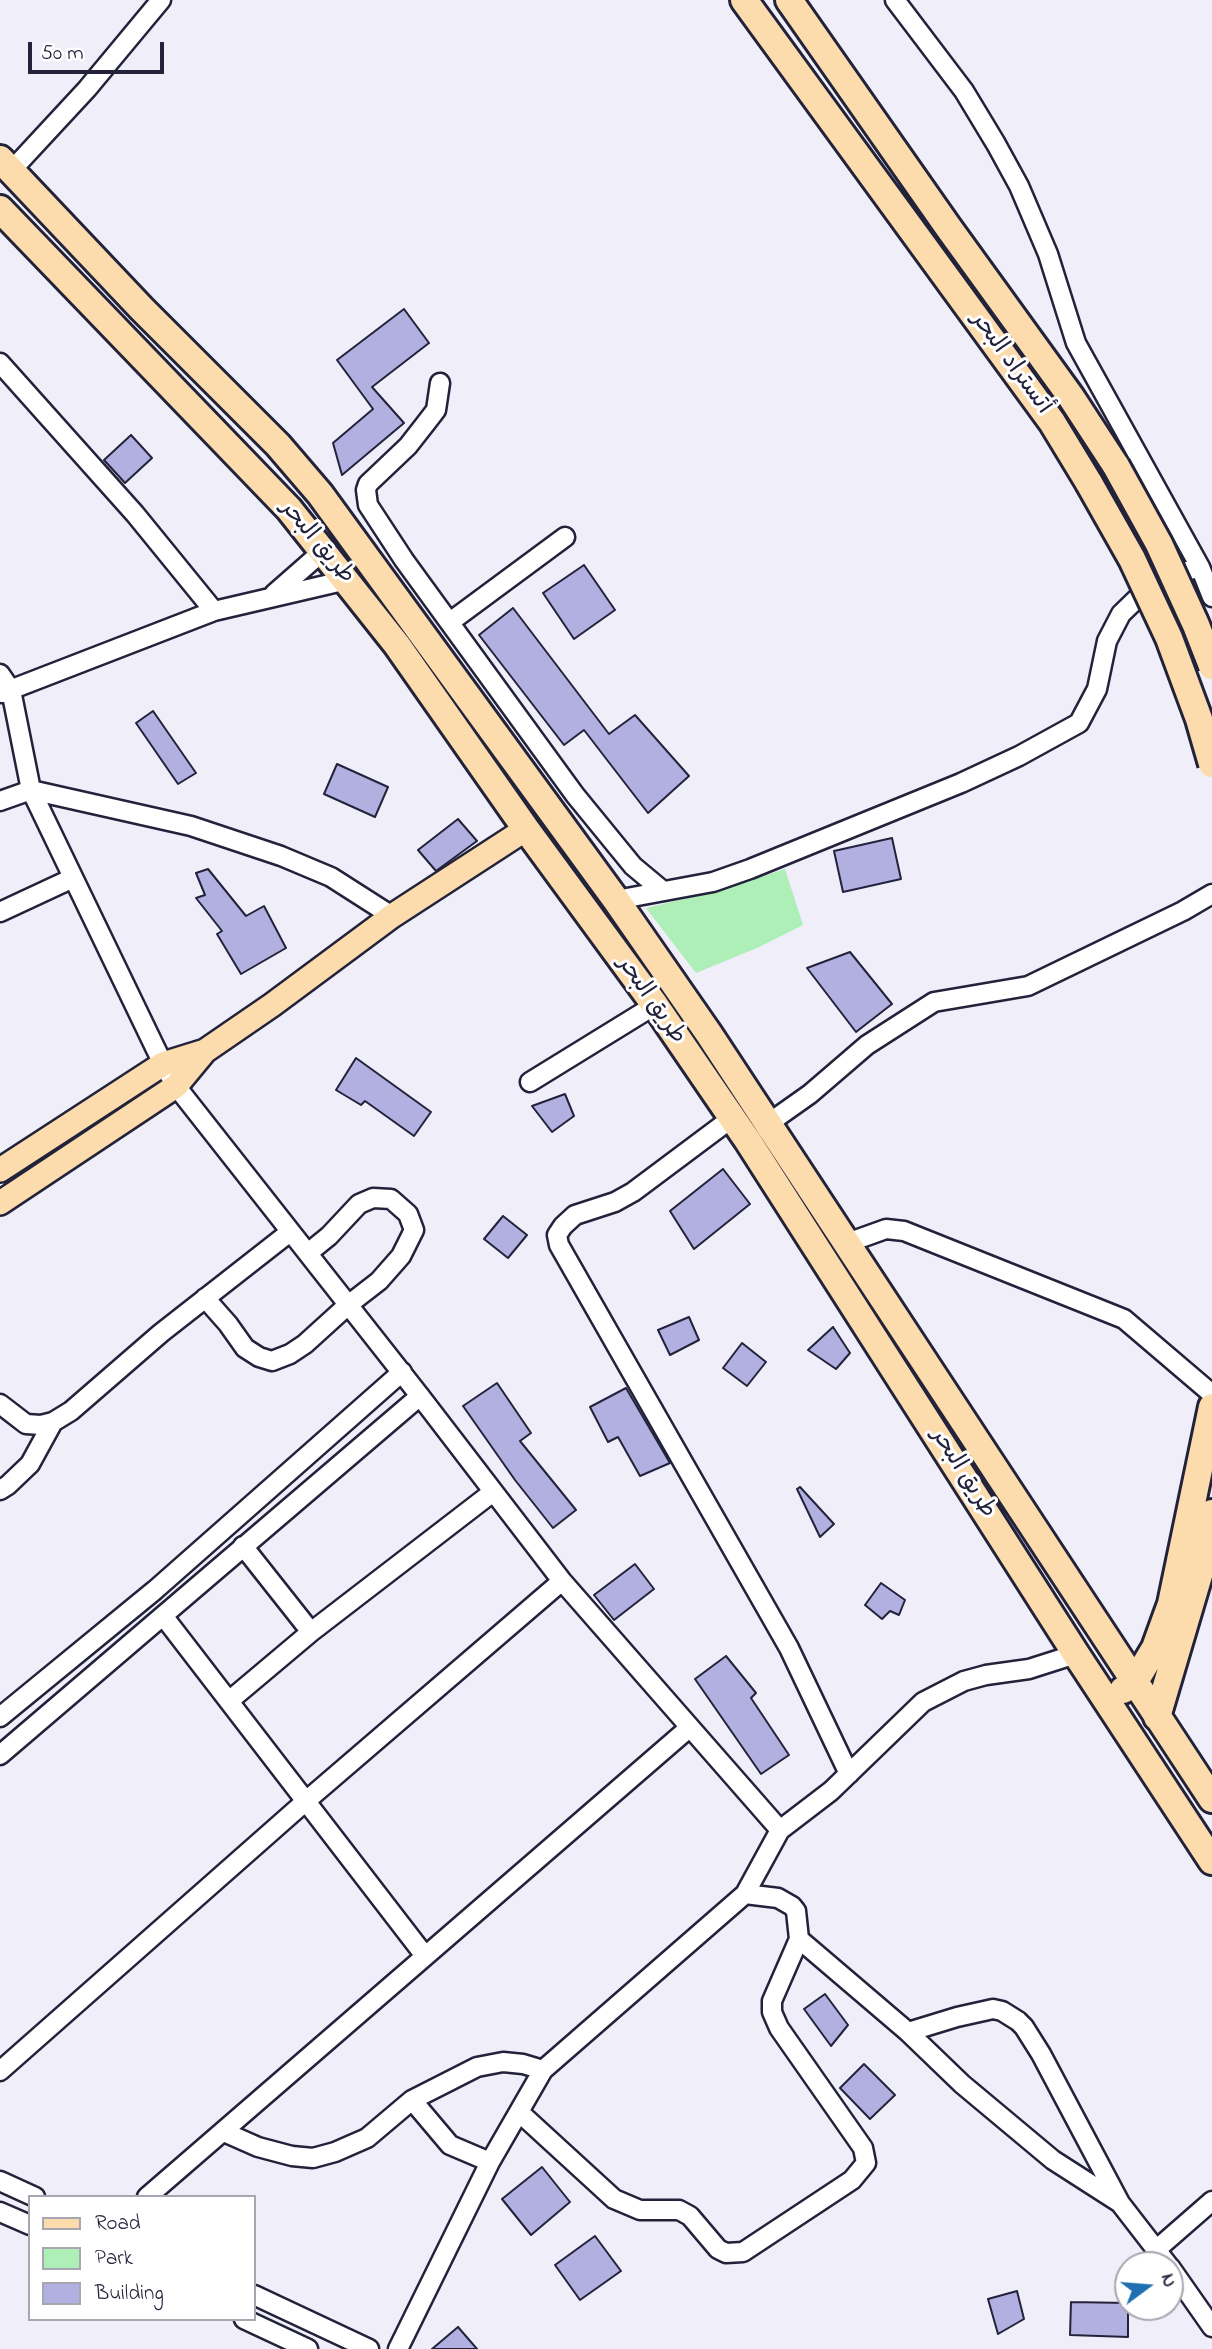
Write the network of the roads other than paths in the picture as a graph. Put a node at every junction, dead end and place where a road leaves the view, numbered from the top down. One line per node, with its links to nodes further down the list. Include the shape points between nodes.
1 (161, 0): 5 (street, via 87,89)
2 (744, 0): 20 (highway, أتستراد البحر, bridge, via 1044,411 1089,484 1132,559 1169,638)
3 (789, 0): 17 (highway, أتستراد البحر, bridge, via 1116,466 1159,544)
4 (895, 0): 11 (street, via 986,125 1048,254 1076,343)
5 (6, 165): 25 (highway, طريق البحر, via 320,494)
6 (0, 209): 10 (highway, طريق البحر, via 289,509)
7 (0, 363): 15 (street, via 135,514)
8 (440, 383): 16 (street, via 436,410 408,446 368,484 365,496 384,531)
9 (565, 537): 16 (street)
10 (323, 551): 12 (highway, طريق البحر); 13 (street)
11 (1200, 567): 14 (street); 27 (street, via 1155,581 1121,614 1107,641 1097,689 1079,723 961,783 750,869 713,882)
12 (347, 580): 13 (street); 24 (highway, طريق البحر)
13 (271, 597): 15 (street)
14 (1212, 597)
15 (214, 611): 19 (street)
16 (450, 622): 23 (street)
17 (1212, 666)
18 (0, 674): 19 (street)
19 (5, 692): 21 (street)
20 (1212, 764)
21 (31, 790): 22 (street); 26 (street); 31 (street, via 191,826 281,856 331,877)
22 (0, 801)
23 (598, 825): 25 (street); 27 (street, via 633,866)
24 (526, 829): 31 (main road); 32 (highway, طريق البحر)
25 (573, 840): 29 (highway, طريق البحر)
26 (73, 878): 30 (street); 34 (street)
27 (663, 891): 29 (street)
28 (1212, 894): 38 (street, via 1028,986 934,1002 867,1045)
29 (616, 900): 38 (highway, طريق البحر)
30 (0, 912)
31 (391, 916): 33 (main road)
32 (655, 1005): 35 (street); 37 (highway, طريق البحر)
33 (205, 1051): 34 (main road); 36 (main road)
34 (163, 1064): 36 (street); 39 (main road)
35 (530, 1082)
36 (176, 1086): 40 (main road); 41 (street)
37 (732, 1118): 59 (highway, طريق البحر); 67 (street, via 633,1192 575,1215 556,1236 789,1648)
38 (769, 1123): 42 (highway, طريق البحر)
39 (0, 1170)
40 (0, 1203)
41 (290, 1232): 43 (street); 44 (street)
42 (847, 1243): 47 (street, via 886,1229 904,1231 1124,1319); 60 (highway, طريق البحر)
43 (307, 1253): 45 (street); 45 (street, via 359,1204 391,1199 408,1214 414,1230 401,1256)
44 (205, 1298): 45 (street, via 245,1348 272,1361 305,1344); 51 (street)
45 (348, 1305): 46 (street)
46 (402, 1372): 48 (street); 63 (street, via 155,1590)
47 (1212, 1394)
48 (420, 1396): 53 (street); 55 (street)
49 (0, 1404): 51 (street, via 26,1424)
50 (1212, 1407): 60 (highway, via 1171,1604 1155,1648)
51 (53, 1422): 52 (street, via 30,1464)
52 (0, 1490)
53 (494, 1492): 56 (street); 58 (street)
54 (1212, 1513): 64 (highway, via 1202,1565)
55 (243, 1545): 57 (street); 58 (street)
56 (562, 1581): 65 (street); 69 (street)
57 (164, 1617): 61 (street); 66 (street)
58 (311, 1632): 61 (street)
59 (1076, 1654): 62 (highway, طريق البحر); 67 (street, via 1028,1669 986,1675 940,1692 923,1702)
60 (1134, 1684): 62 (highway); 64 (highway, طريق البحر)
61 (229, 1701): 69 (street)
62 (1107, 1701): 70 (highway, طريق البحر)
63 (0, 1717)
64 (1157, 1717): 68 (highway, طريق البحر)
65 (690, 1728): 71 (street); 75 (street)
66 (0, 1755)
67 (849, 1774): 71 (street)
68 (1210, 1796): 70 (highway)
69 (306, 1801): 75 (street); 78 (street)
70 (1180, 1812): 72 (highway, طريق البحر)
71 (780, 1830): 73 (street)
72 (1212, 1861)
73 (745, 1894): 74 (street, via 778,1898 792,1906); 77 (street)
74 (799, 1939): 76 (street); 80 (street, via 772,2001 772,2012 858,2138 866,2163 852,2180 743,2252 732,2255 718,2249 690,2216 679,2210 640,2210 614,2199)
75 (425, 1956): 81 (street)
76 (908, 2032): 87 (street, via 1053,2160); 87 (street, via 993,2009 1018,2021 1041,2054)
77 (543, 2070): 79 (street, via 503,2062 477,2067); 80 (street)
78 (0, 2071)
79 (412, 2100): 81 (street, via 367,2138 313,2158 258,2147); 82 (street, via 450,2145)
80 (519, 2112): 82 (street)
81 (224, 2132): 85 (street)
82 (490, 2162): 97 (street)
83 (0, 2181): 84 (street)
84 (30, 2195)
85 (149, 2195)
86 (1212, 2201): 90 (street)
87 (1121, 2203): 90 (street)
88 (0, 2212): 89 (street)
89 (28, 2224)
90 (1157, 2249)
91 (1184, 2288): 94 (street)
92 (256, 2296): 96 (street)
93 (248, 2321): 95 (street)
94 (1212, 2328)
95 (308, 2349)
96 (369, 2349)
97 (398, 2349)

